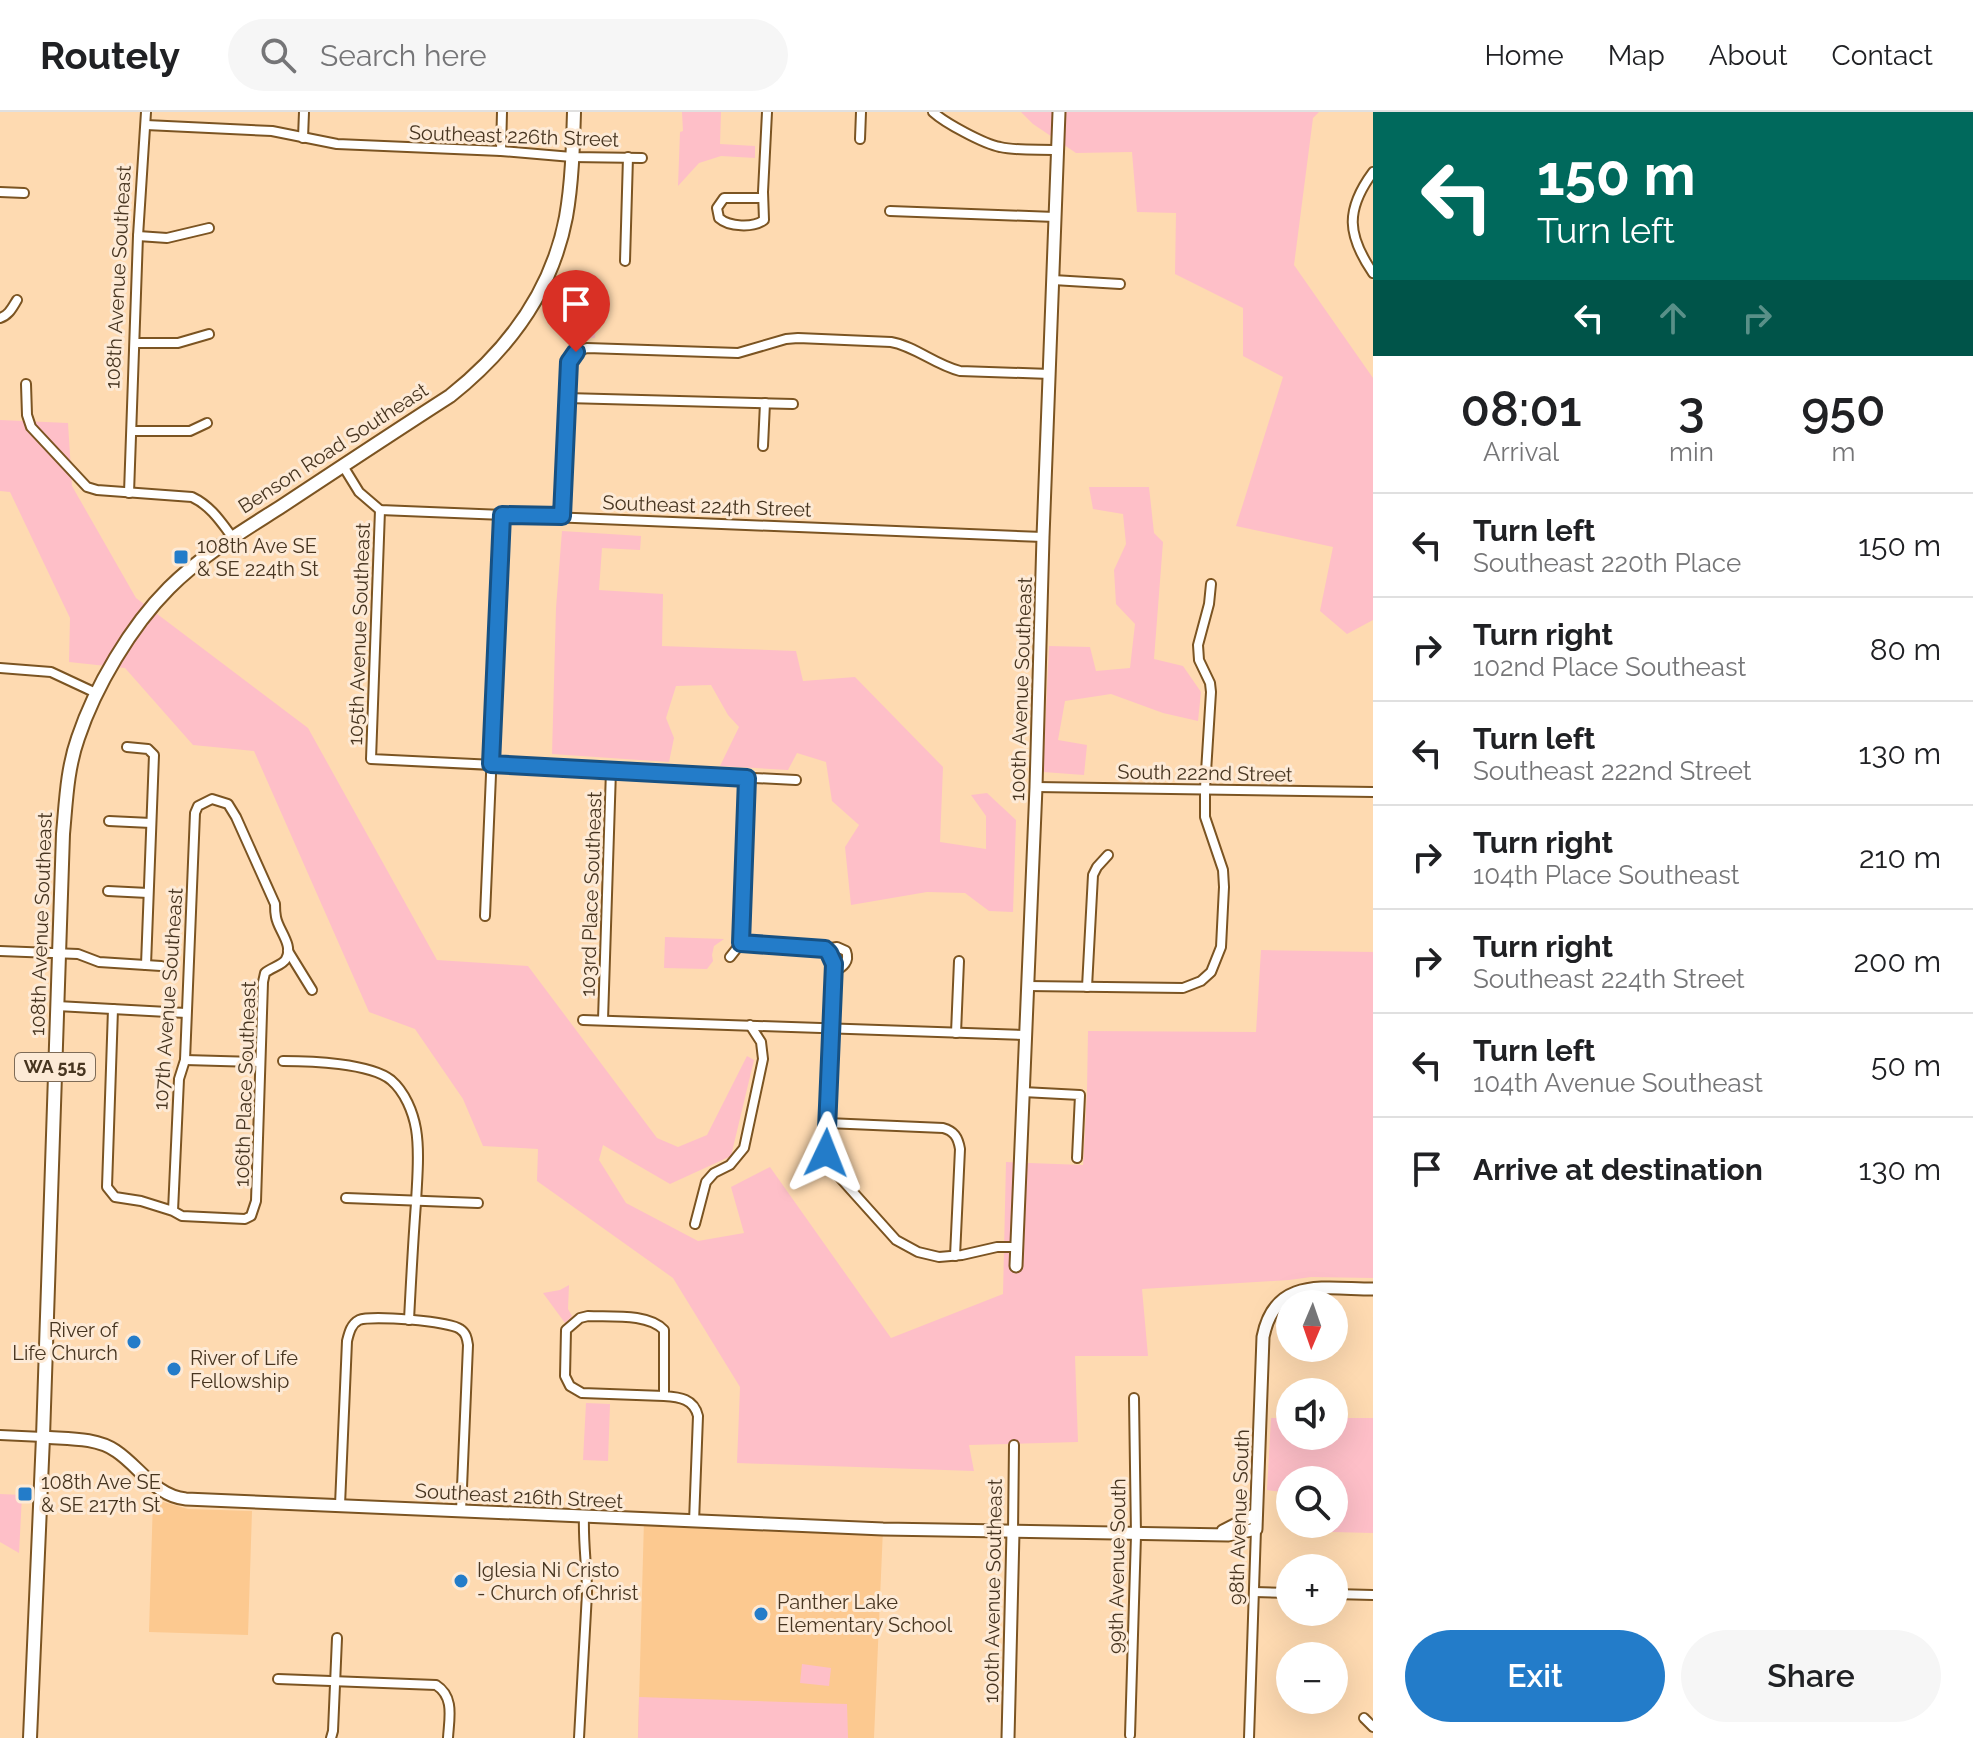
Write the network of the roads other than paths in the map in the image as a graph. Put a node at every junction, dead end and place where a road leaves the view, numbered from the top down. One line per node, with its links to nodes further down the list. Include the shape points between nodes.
1 (146, 112): 9 (street, 108th Avenue Southeast)
2 (304, 112): 10 (street)
3 (502, 112): 13 (street)
4 (574, 112): 14 (main road, Benson Road Southeast)
5 (767, 112): 20 (street)
6 (861, 112): 11 (street)
7 (933, 112): 12 (street, via 992,145)
8 (1059, 112): 12 (street, 100th Avenue Southeast)
9 (146, 125): 10 (street, Southeast 226th Street, via 272,131); 24 (street, 108th Avenue Southeast)
10 (303, 138): 13 (street, Southeast 226th Street)
11 (860, 139)
12 (1057, 150): 22 (street, 100th Avenue Southeast)
13 (501, 151): 14 (street, Southeast 226th Street)
14 (572, 157): 15 (street, Southeast 226th Street); 41 (main road, Benson Road Southeast, via 559,246 525,318 478,374)
15 (628, 157): 16 (street, Southeast 226th Street); 25 (street)
16 (642, 158)
17 (1373, 172): 26 (street, via 1353,213 1359,253)
18 (0, 192): 19 (street)
19 (24, 193)
20 (763, 198): 20 (street, via 724,198 717,208 719,218 726,224 760,224 765,217)
21 (890, 211): 22 (street)
22 (1055, 217): 27 (street, 100th Avenue Southeast)
23 (209, 228): 24 (street, via 167,238)
24 (138, 236): 32 (street, 108th Avenue Southeast)
25 (625, 261)
26 (1373, 273)
27 (1053, 280): 28 (street); 33 (street, 100th Avenue Southeast)
28 (1120, 284)
29 (17, 300): 30 (street)
30 (0, 318)
31 (209, 334): 32 (street, via 178,343)
32 (135, 343): 39 (street, 108th Avenue Southeast)
33 (1050, 374): 35 (street, via 960,371 891,342 798,338 738,353 587,348 569,362); 46 (street, 100th Avenue Southeast)
34 (26, 384): 42 (street, via 31,427 80,481 97,490)
35 (566, 398): 36 (street); 45 (street)
36 (765, 403): 37 (street); 40 (street)
37 (793, 404)
38 (207, 423): 39 (street, via 190,431)
39 (132, 431): 42 (street, 108th Avenue Southeast)
40 (763, 446)
41 (343, 466): 43 (street, via 359,492); 47 (main road, Benson Road Southeast)
42 (129, 493): 47 (street, via 199,501)
43 (380, 510): 44 (street, Southeast 224th Street); 52 (street, 105th Avenue Southeast, via 371,759)
44 (502, 515): 45 (street, Southeast 224th Street); 52 (street)
45 (562, 516): 46 (street, Southeast 224th Street)
46 (1043, 537): 56 (street, 100th Avenue Southeast)
47 (233, 538): 50 (main road, Benson Road Southeast, via 157,601)
48 (1211, 584): 57 (street, via 1198,645 1211,692)
49 (0, 668): 50 (street, via 51,672)
50 (96, 693): 68 (main road, 108th Avenue Southeast / WA 515, via 69,774)
51 (127, 747): 60 (street, via 148,749 154,755)
52 (491, 764): 53 (street); 64 (street)
53 (611, 770): 54 (street); 82 (street, 103rd Place Southeast)
54 (747, 778): 55 (street); 65 (street)
55 (796, 780)
56 (1036, 787): 57 (street, South 222nd Street); 75 (street, 100th Avenue Southeast)
57 (1205, 788): 58 (street, South 222nd Street); 76 (street, via 1206,823 1224,887 1221,947 1211,972 1183,988)
58 (1373, 792)
59 (109, 821): 60 (street)
60 (151, 823): 63 (street)
61 (1108, 855): 76 (street, via 1093,875)
62 (108, 891): 63 (street)
63 (148, 893): 72 (street)
64 (485, 916)
65 (741, 943): 69 (street); 70 (street)
66 (0, 951): 68 (street)
67 (288, 951): 77 (street); 80 (street, 107th Avenue Southeast, via 275,904 228,804 212,799 198,806); 89 (street, 106th Place Southeast, via 283,963 265,973)
68 (59, 953): 72 (street); 78 (main road, 108th Avenue Southeast / WA 515)
69 (828, 953): 74 (street); 74 (street, via 837,947 846,951 845,965)
70 (730, 957)
71 (959, 961): 85 (street)
72 (146, 965): 73 (street)
73 (161, 966)
74 (834, 972): 84 (street)
75 (1028, 986): 76 (street); 86 (street, 100th Avenue Southeast)
76 (1087, 987)
77 (312, 990)
78 (57, 1006): 79 (street); 106 (main road, 108th Avenue Southeast / WA 515)
79 (113, 1009): 80 (street); 96 (street, via 107,1187 115,1197)
80 (186, 1013): 87 (street, 107th Avenue Southeast)
81 (583, 1020): 82 (street)
82 (603, 1020): 83 (street)
83 (750, 1025): 84 (street); 97 (street, via 761,1042 763,1059 744,1148 706,1182)
84 (831, 1028): 85 (street); 91 (street)
85 (956, 1033): 86 (street)
86 (1025, 1035): 90 (street, 100th Avenue Southeast)
87 (185, 1060): 89 (street); 96 (street, 107th Avenue Southeast, via 179,1079)
88 (283, 1061): 94 (street, via 350,1066 391,1081 409,1104 416,1126)
89 (259, 1062): 96 (street, 106th Place Southeast, via 256,1201 251,1216 182,1216)
90 (1023, 1092): 92 (street, via 1080,1095); 98 (street, 100th Avenue Southeast)
91 (827, 1123): 99 (street, via 830,1165 902,1245 928,1255); 99 (street, via 950,1130 960,1149)
92 (1077, 1158)
93 (346, 1198): 94 (street)
94 (416, 1202): 95 (street); 102 (street)
95 (478, 1203)
96 (173, 1211)
97 (695, 1224)
98 (1017, 1247): 99 (street); 100 (street, 100th Avenue Southeast)
99 (955, 1256)
100 (1016, 1266)
101 (1373, 1289): 110 (street, 98th Avenue South, via 1301,1290 1279,1301 1271,1312 1263,1337)
102 (409, 1320): 108 (street, via 359,1321 347,1341); 109 (street, via 445,1322 467,1336)
103 (664, 1396): 103 (street, via 664,1335 656,1323 583,1316 566,1330 565,1376 572,1388 582,1393); 112 (street, via 685,1398 698,1416)
104 (1134, 1398): 115 (street, 99th Avenue South)
105 (0, 1435): 106 (street)
106 (43, 1437): 108 (street, Southeast 216th Street, via 103,1444 176,1498); 127 (main road, 108th Avenue Southeast / WA 515)
107 (1014, 1445): 114 (street, 100th Avenue Southeast)
108 (340, 1505): 109 (street, Southeast 216th Street)
109 (461, 1511): 111 (street, Southeast 216th Street)
110 (1256, 1514): 113 (street, 98th Avenue South); 116 (street, via 1225,1530)
111 (584, 1517): 112 (street, Southeast 216th Street); 130 (street, via 587,1593)
112 (694, 1522): 114 (street, Southeast 216th Street)
113 (1256, 1529): 116 (street); 117 (street, 98th Avenue South)
114 (1013, 1532): 115 (street, Southeast 216th Street); 131 (street, 100th Avenue Southeast)
115 (1136, 1535): 116 (street, Southeast 216th Street); 126 (street, 99th Avenue South)
116 (1191, 1536)
117 (1254, 1592): 118 (street); 132 (street, 98th Avenue South)
118 (1276, 1593)
119 (1348, 1594): 120 (street)
120 (1373, 1595)
121 (337, 1638): 123 (street)
122 (278, 1679): 123 (street)
123 (335, 1680): 128 (street); 129 (street, via 436,1685 448,1698)
124 (1364, 1718): 125 (street)
125 (1373, 1727)
126 (1130, 1735)
127 (30, 1738)
128 (331, 1738)
129 (448, 1738)
130 (579, 1738)
131 (1008, 1738)
132 (1249, 1738)

